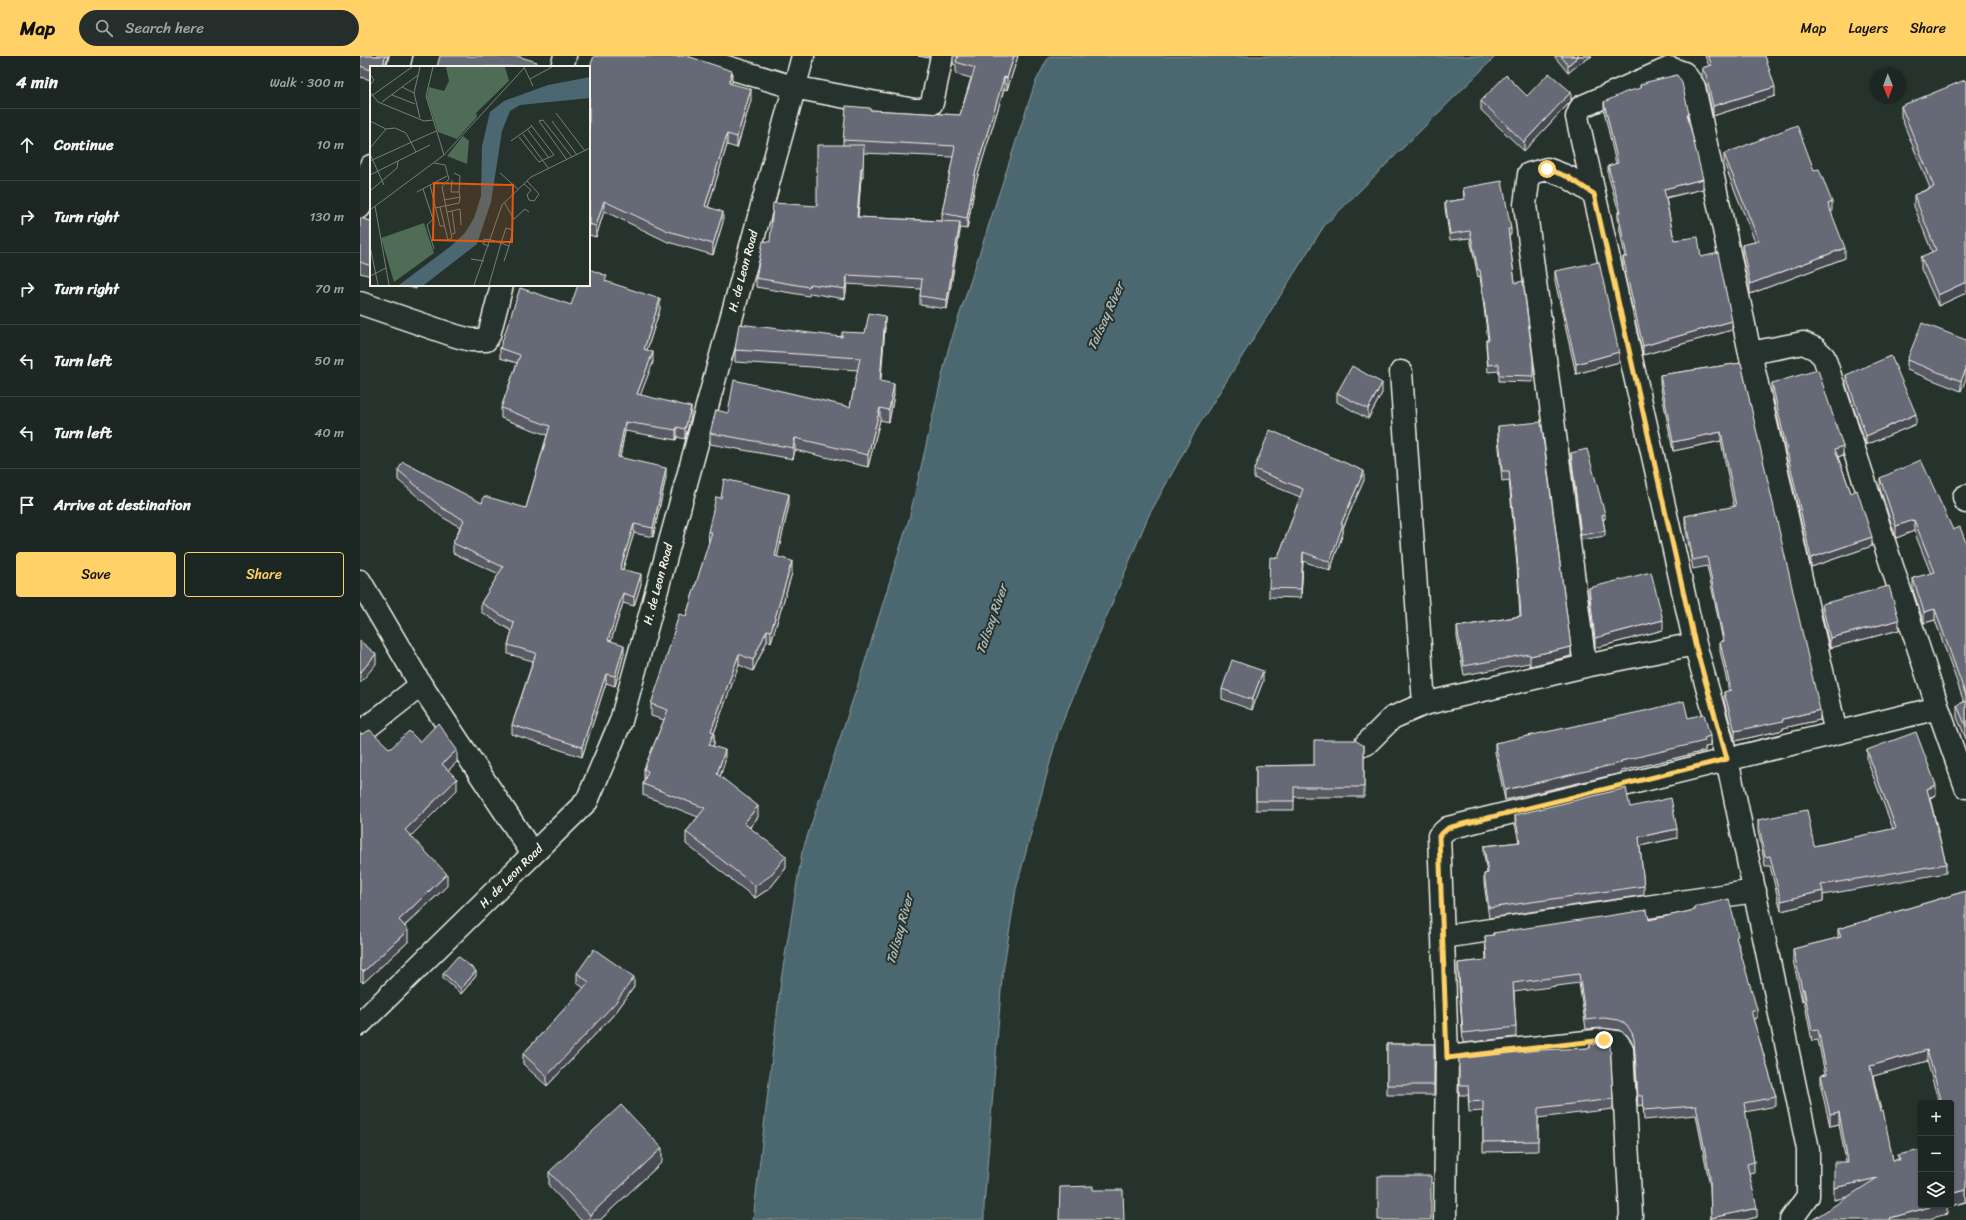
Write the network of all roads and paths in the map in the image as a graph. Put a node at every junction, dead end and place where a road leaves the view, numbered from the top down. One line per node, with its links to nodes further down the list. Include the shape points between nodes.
1 (401, 56): 6 (street)
2 (565, 56): 7 (street)
3 (690, 56): 8 (street)
4 (803, 56): 8 (street, H. de Leon Road)
5 (942, 56): 8 (street, via 932,103 924,110)
6 (398, 66)
7 (562, 66)
8 (794, 87): 29 (street, H. de Leon Road, via 621,721 587,801)
9 (370, 170): 11 (street)
10 (1594, 194): 14 (street, via 1577,117 1581,107 1670,68 1684,73 1694,86); 19 (street); 20 (street, via 1568,177 1547,169 1529,174 1525,205)
11 (360, 207)
12 (502, 286): 13 (street, via 486,340 464,338)
13 (360, 303)
14 (1750, 353): 23 (street, via 1804,343 1824,357); 25 (street)
15 (1401, 372): 22 (street)
16 (1966, 496): 17 (street)
17 (1966, 502)
18 (360, 581): 21 (street)
19 (1695, 644): 20 (street); 27 (street)
20 (1585, 666): 22 (street)
21 (421, 685): 24 (street); 29 (street)
22 (1424, 704): 26 (street, via 1392,718)
23 (1938, 708): 25 (street); 28 (street)
24 (360, 733)
25 (1836, 733): 27 (street)
26 (1366, 744)
27 (1727, 759): 30 (street); 31 (street, via 1448,828 1439,836)
28 (1966, 787)
29 (533, 854): 32 (street, H. de Leon Road)
30 (1755, 891): 31 (street); 36 (street, via 1808,1149 1808,1196)
31 (1443, 937): 33 (street)
32 (360, 1024)
33 (1447, 1058): 34 (street); 35 (street, via 1604,1040 1617,1042 1622,1049)
34 (1445, 1220)
35 (1630, 1220)
36 (1791, 1220)

